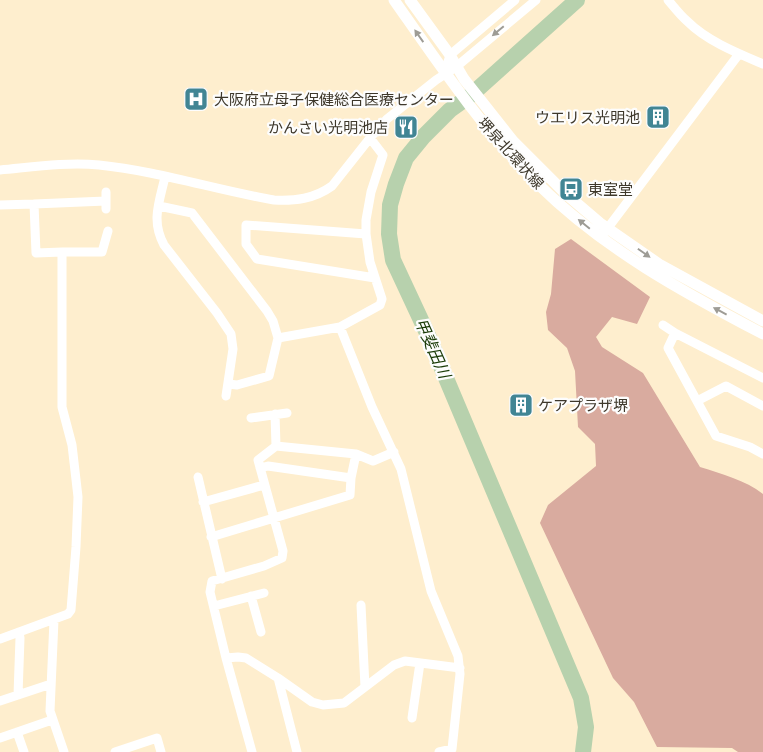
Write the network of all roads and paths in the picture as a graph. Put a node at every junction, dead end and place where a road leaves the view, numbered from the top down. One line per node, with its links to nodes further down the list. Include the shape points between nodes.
1 (394, 0): 10 (main road, 堺泉北環状線, one-way to 1)
2 (410, 0): 7 (main road, 堺泉北環状線)
3 (516, 0): 7 (street)
4 (536, 0): 9 (street, one-way to 9)
5 (668, 0): 6 (street, via 707,37)
6 (739, 54): 8 (street); 20 (street)
7 (450, 55): 9 (main road, 堺泉北環状線); 10 (street)
8 (763, 64)
9 (456, 66): 10 (street); 11 (main road, 堺泉北環状線)
10 (445, 72): 11 (main road, 堺泉北環状線); 12 (street, via 387,119)
11 (463, 87): 20 (main road, 堺泉北環状線, via 498,141 539,185)
12 (370, 138): 14 (street, via 332,186 300,200 274,200); 21 (street, via 383,155 371,192)
13 (0, 170): 14 (street, via 84,164)
14 (165, 177): 18 (street)
15 (106, 201): 16 (street, via 72,197)
16 (34, 204): 17 (street); 22 (street, via 36,253)
17 (0, 205)
18 (159, 206): 29 (street, via 192,213 267,311); 31 (street, via 156,222 164,245 231,334 233,349)
19 (108, 231): 22 (street, via 102,252)
20 (605, 233): 24 (main road, 堺泉北環状線, one-way to 24); 28 (main road, 堺泉北環状線, one-way to 20, via 643,268)
21 (366, 234): 23 (street); 23 (street, via 246,225 246,244 257,259)
22 (62, 252): 54 (street, via 62,406 72,445 78,497 71,610)
23 (374, 278): 26 (street, via 382,299 380,305)
24 (763, 321)
25 (663, 325): 27 (street)
26 (340, 326): 29 (street); 39 (street)
27 (675, 333): 30 (street); 33 (street, via 668,348)
28 (763, 334)
29 (278, 338): 31 (street, via 269,376 237,385)
30 (763, 378)
31 (228, 384): 32 (street)
32 (226, 396)
33 (697, 401): 34 (street, via 726,386); 41 (street, via 716,436)
34 (763, 406)
35 (287, 413): 36 (street)
36 (275, 414): 37 (street); 38 (street)
37 (250, 418)
38 (276, 446): 40 (street); 42 (street, via 258,460)
39 (394, 452): 40 (street, via 373,461); 60 (street, via 408,494 431,591)
40 (356, 454): 44 (street)
41 (763, 454)
42 (260, 468): 44 (street, via 268,466); 45 (street)
43 (198, 478): 46 (street)
44 (351, 478): 47 (street, via 350,495)
45 (264, 485): 46 (street); 47 (street)
46 (203, 502): 48 (street)
47 (274, 518): 48 (street); 49 (street, via 284,551 282,558)
48 (211, 537): 49 (street)
49 (222, 579): 53 (street, via 212,581 210,592)
50 (264, 593): 51 (street)
51 (251, 596): 53 (street); 56 (street)
52 (361, 605): 63 (street)
53 (214, 606): 58 (street)
54 (54, 620): 55 (street); 62 (street)
55 (19, 632): 57 (street); 64 (street)
56 (261, 632)
57 (0, 639)
58 (226, 658): 61 (street, via 246,658); 74 (street)
59 (420, 663): 60 (street); 63 (street, via 405,661 394,665); 66 (street)
60 (460, 668): 76 (street, via 452,749)
61 (278, 678): 63 (street, via 312,702 323,705 344,703); 75 (street)
62 (51, 684): 64 (street); 67 (street)
63 (365, 687)
64 (18, 695): 65 (street)
65 (0, 701)
66 (412, 718)
67 (52, 720): 68 (street); 71 (street)
68 (17, 732): 69 (street); 70 (street)
69 (0, 738)
70 (24, 752)
71 (64, 752)
72 (115, 752): 73 (street, via 157,738)
73 (161, 752)
74 (252, 752)
75 (296, 752)
76 (439, 752)

